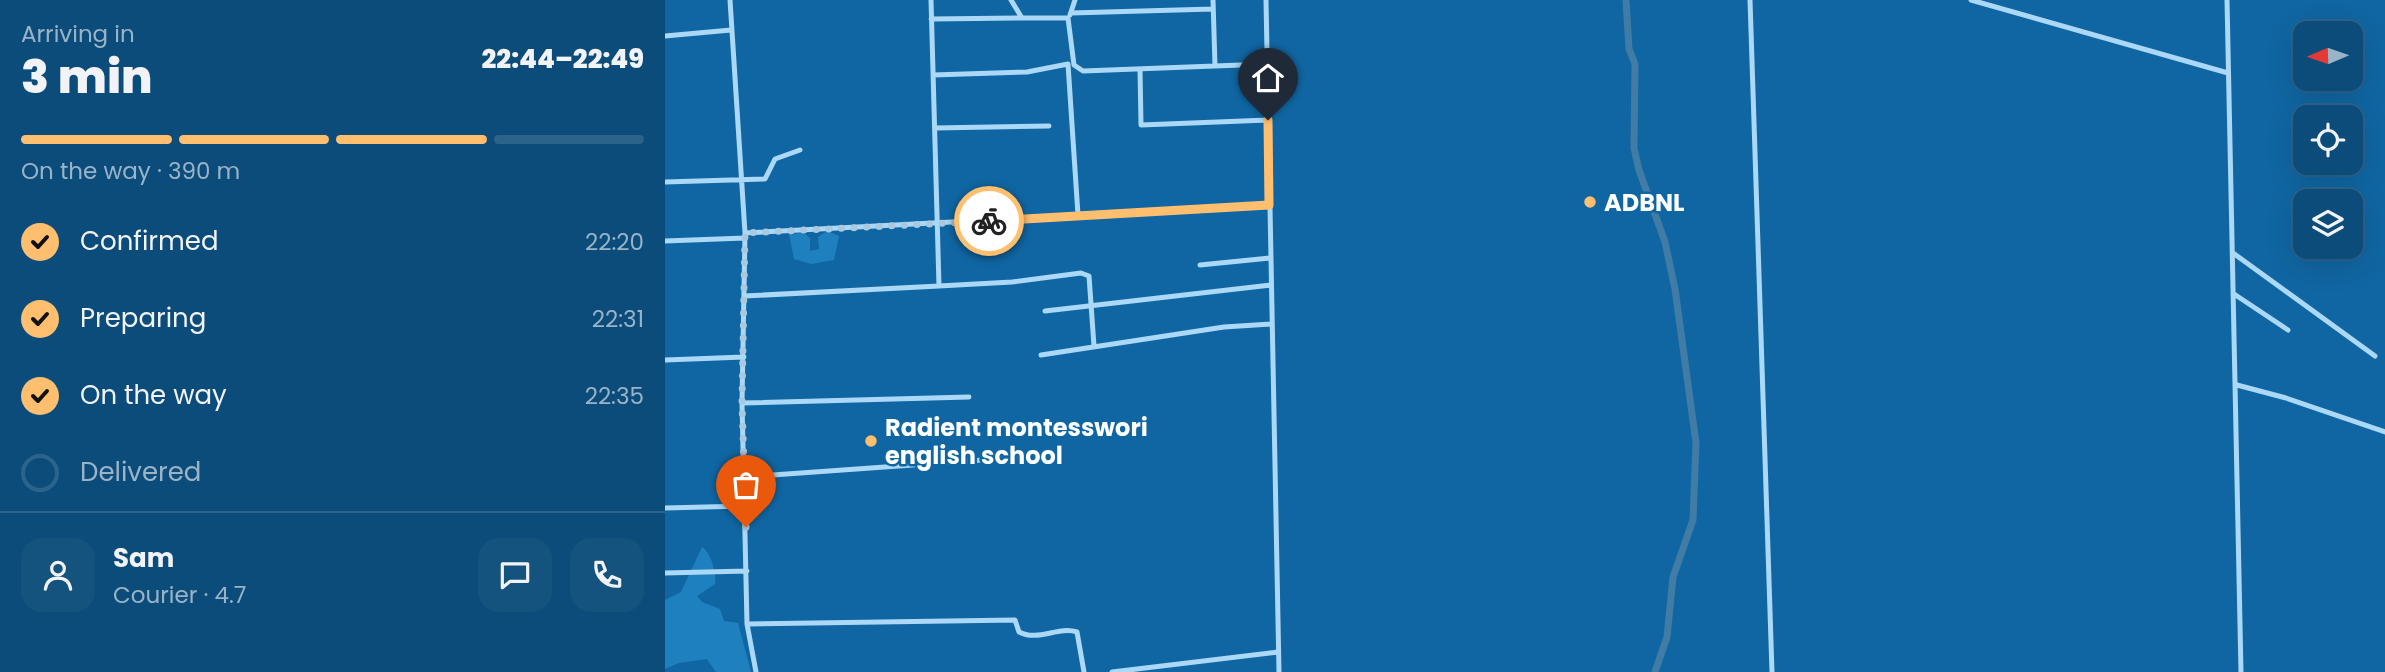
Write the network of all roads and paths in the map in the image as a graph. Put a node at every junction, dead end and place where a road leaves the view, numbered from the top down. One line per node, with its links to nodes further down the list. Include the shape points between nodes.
1 (730, 0): 18 (street)
2 (930, 0): 17 (street)
3 (1011, 0): 16 (street)
4 (1075, 0): 15 (street)
5 (1141, 0): 13 (street)
6 (1186, 0): 14 (street)
7 (1213, 0): 12 (street)
8 (1266, 0): 20 (street)
9 (1750, 0): 69 (street)
10 (1971, 0): 24 (street)
11 (2227, 0): 24 (street)
12 (1213, 9): 14 (street); 22 (street)
13 (1141, 10): 14 (street); 15 (street)
14 (1186, 10)
15 (1070, 15): 16 (street); 21 (street)
16 (1022, 18): 17 (street)
17 (931, 19): 25 (street)
18 (731, 30): 19 (street); 30 (street)
19 (665, 36)
20 (1267, 64): 22 (street); 26 (street)
21 (1071, 65): 23 (street, via 1083,71); 25 (street, via 1027,72); 33 (street)
22 (1215, 66): 23 (street)
23 (1140, 69): 26 (street, via 1141,125)
24 (2228, 74): 37 (street)
25 (933, 75): 28 (street)
26 (1268, 120): 32 (street)
27 (1049, 126): 28 (street)
28 (935, 128): 34 (street)
29 (800, 150): 30 (street, via 775,159 765,179)
30 (741, 180): 31 (street); 35 (street)
31 (665, 182)
32 (1269, 205): 33 (street); 38 (street)
33 (1078, 215): 34 (street)
34 (936, 225): 35 (street); 41 (street)
35 (745, 236): 36 (street); 43 (street)
36 (665, 241)
37 (2233, 253): 42 (street); 50 (street)
38 (1270, 258): 39 (street); 40 (street)
39 (1200, 265)
40 (1271, 285): 44 (street); 46 (street)
41 (939, 286): 43 (street); 44 (street, via 1081,273 1091,282)
42 (2234, 295): 47 (street); 53 (street)
43 (745, 296): 51 (street)
44 (1092, 306): 45 (street); 48 (street)
45 (1045, 311)
46 (1271, 324): 48 (street); 64 (street)
47 (2288, 330)
48 (1094, 346): 49 (street)
49 (1041, 355)
50 (2375, 356)
51 (744, 357): 52 (street); 55 (street)
52 (665, 360)
53 (2237, 385): 56 (street); 70 (street)
54 (969, 397): 55 (street)
55 (742, 403): 58 (street)
56 (2385, 432)
57 (1024, 457): 58 (street)
58 (744, 477): 59 (street)
59 (745, 506): 60 (street); 61 (street)
60 (665, 508)
61 (747, 571): 62 (street); 63 (street)
62 (665, 573)
63 (747, 624): 65 (street); 66 (street, via 1015,620 1019,632 1029,636 1070,629 1077,632)
64 (1278, 652): 67 (street); 68 (street)
65 (756, 672)
66 (1084, 672)
67 (1112, 672)
68 (1279, 672)
69 (1772, 672)
70 (2241, 672)

